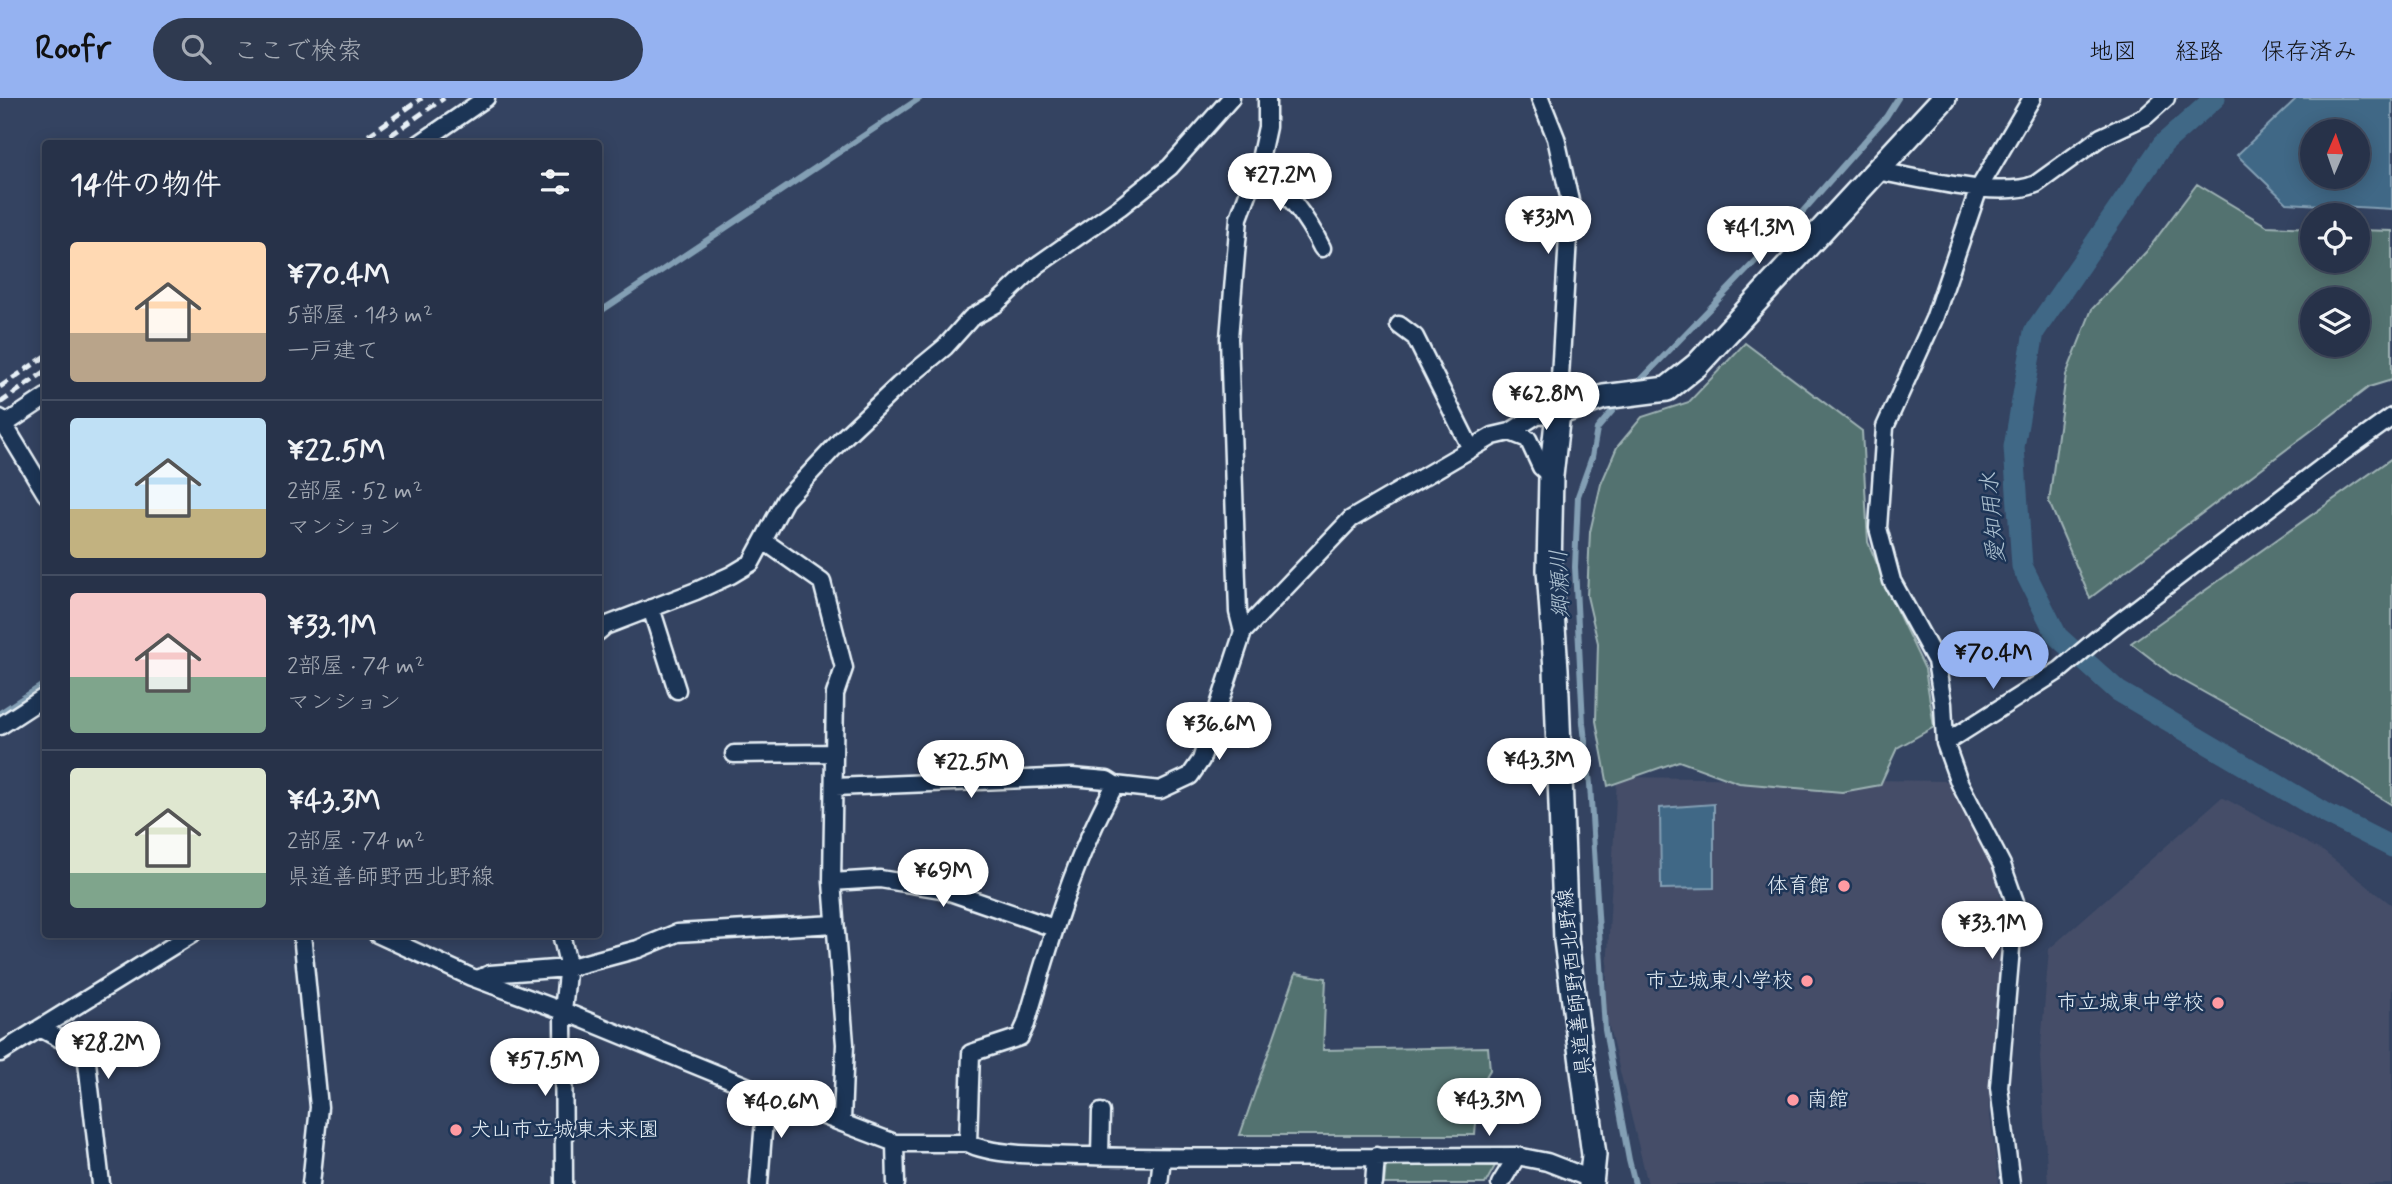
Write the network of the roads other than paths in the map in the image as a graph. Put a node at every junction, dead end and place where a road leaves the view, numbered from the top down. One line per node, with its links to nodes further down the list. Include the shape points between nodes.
1 (486, 98): 8 (street)
2 (1231, 98): 22 (street, via 1170,167 1036,266 996,304 971,318 945,347 890,393 785,500)
3 (1267, 98): 9 (street)
4 (1540, 98): 15 (street, via 1556,138 1570,201)
5 (1944, 98): 10 (main road)
6 (2032, 98): 11 (street)
7 (2166, 98): 11 (street, via 2147,116 2101,137 2036,184 2024,189)
8 (425, 140)
9 (1259, 164): 12 (street, via 1293,199); 25 (street, via 1239,218 1229,338 1238,612)
10 (1876, 170): 11 (street); 15 (main road, via 1697,365 1667,390 1604,397)
11 (1979, 188): 29 (street, via 1934,320 1885,427 1880,480 1878,528 1892,581 1936,661)
12 (1322, 248)
13 (1399, 324): 19 (street, via 1415,337)
14 (42, 399): 17 (street)
15 (1558, 413): 18 (street, via 1537,415); 20 (main road, 県道善師野西北野線)
16 (2392, 417): 29 (street, via 2060,670)
17 (2, 422): 21 (street)
18 (1510, 432): 19 (street); 20 (street, via 1528,439 1541,467)
19 (1471, 449): 25 (street, via 1351,519)
20 (1551, 476): 55 (main road, 県道善師野西北野線, via 1549,570 1566,940 1594,1155)
21 (42, 487)
22 (764, 541): 23 (street, via 751,564); 30 (street, via 822,582 844,668 835,694)
23 (652, 608): 24 (street); 26 (street)
24 (602, 629)
25 (1243, 632): 32 (street, via 1201,760 1190,776 1160,790)
26 (677, 690)
27 (42, 699): 28 (street)
28 (0, 726)
29 (1945, 743): 64 (street, via 2015,902 1999,1087)
30 (833, 753): 31 (street); 33 (street)
31 (734, 754)
32 (1115, 785): 33 (street, via 1072,777); 36 (street, via 1093,826)
33 (835, 788): 34 (street)
34 (832, 882): 35 (street); 36 (street, via 880,879 941,889)
35 (835, 924): 41 (street, via 677,933); 48 (street, via 845,1044)
36 (1054, 928): 50 (street, via 1020,1037 971,1053)
37 (185, 938): 44 (street)
38 (302, 938): 57 (street, via 319,1107)
39 (386, 938): 42 (street)
40 (562, 938): 41 (street)
41 (567, 968): 42 (street); 43 (street)
42 (478, 979): 43 (street)
43 (563, 1011): 46 (street); 58 (street)
44 (40, 1028): 45 (street); 56 (street, via 86,1053)
45 (0, 1053)
46 (765, 1094): 48 (street); 59 (street)
47 (1101, 1112): 51 (street)
48 (842, 1121): 49 (street)
49 (895, 1143): 50 (street); 60 (street)
50 (968, 1143): 51 (street, via 978,1149)
51 (1100, 1156): 54 (street)
52 (1376, 1156): 53 (street); 54 (street); 62 (street)
53 (1517, 1156): 55 (street, via 1547,1162); 63 (street)
54 (1162, 1158): 61 (street)
55 (1591, 1181)
56 (101, 1184)
57 (311, 1184)
58 (564, 1184)
59 (759, 1184)
60 (896, 1184)
61 (1159, 1184)
62 (1374, 1184)
63 (1500, 1184)
64 (2011, 1184)

